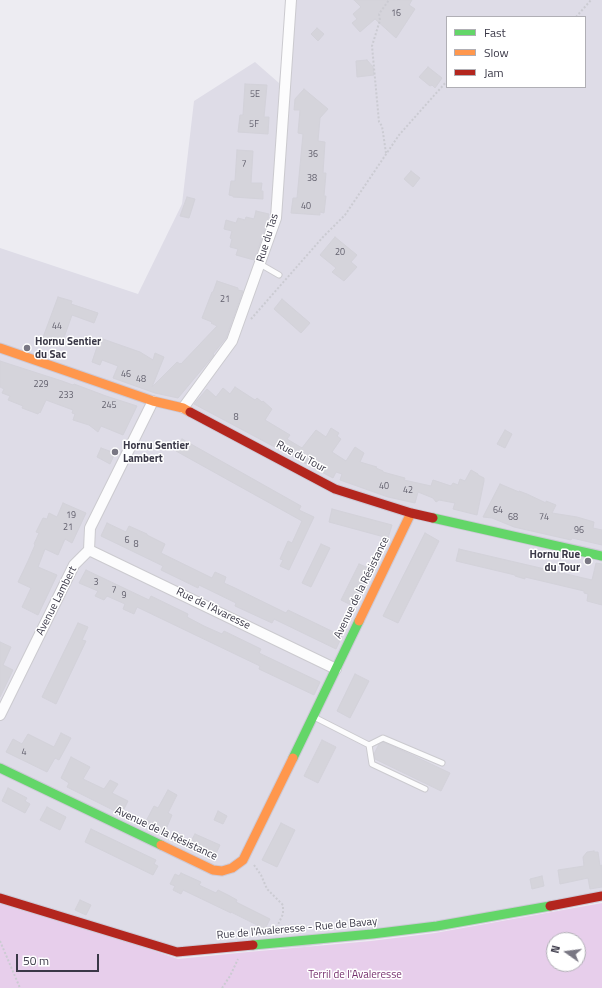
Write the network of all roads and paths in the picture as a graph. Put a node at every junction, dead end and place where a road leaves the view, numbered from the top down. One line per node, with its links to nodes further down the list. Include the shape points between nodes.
1 (291, 0): 7 (street, Rue du Tas, via 276,218)
2 (389, 0): 6 (path, via 379,14 380,20 372,46 379,122 382,126)
3 (591, 0): 4 (path)
4 (577, 16)
5 (446, 82): 6 (path, via 398,135)
6 (386, 154): 9 (path, via 345,215)
7 (260, 264): 8 (lane); 12 (street, Rue du Tas, via 232,341)
8 (279, 275)
9 (247, 324)
10 (0, 348): 11 (street, Rue du Tour)
11 (153, 402): 12 (street, Rue du Tour); 14 (street, via 90,528)
12 (183, 408): 13 (street, Rue du Tour, via 335,489)
13 (411, 513): 15 (street, Rue du Tour); 16 (street, Avenue de la Résistance)
14 (89, 550): 16 (street, Rue de l'Avaresse); 17 (street, Avenue Lambert, via 74,565)
15 (602, 556)
16 (336, 669): 18 (street, Avenue de la Résistance)
17 (0, 715)
18 (313, 716): 19 (lane); 23 (street, Avenue de la Résistance)
19 (368, 745): 20 (lane, via 383,738); 22 (lane, via 372,764)
20 (442, 763)
21 (0, 768): 23 (street, Avenue de la Résistance, via 213,870 232,868)
22 (425, 789)
23 (243, 860): 27 (path, via 254,864 268,889 283,905 283,914)
24 (602, 896): 27 (street, Rue de l'Avaleresse - Rue de Bavay, via 437,926)
25 (0, 898): 28 (street, Rue de l'Avaleresse - Rue de Bavay, via 177,952)
26 (0, 941): 29 (path)
27 (270, 943): 28 (street, Rue de l'Avaleresse - Rue de Bavay)
28 (248, 945): 30 (path)
29 (20, 988)
30 (222, 988)

